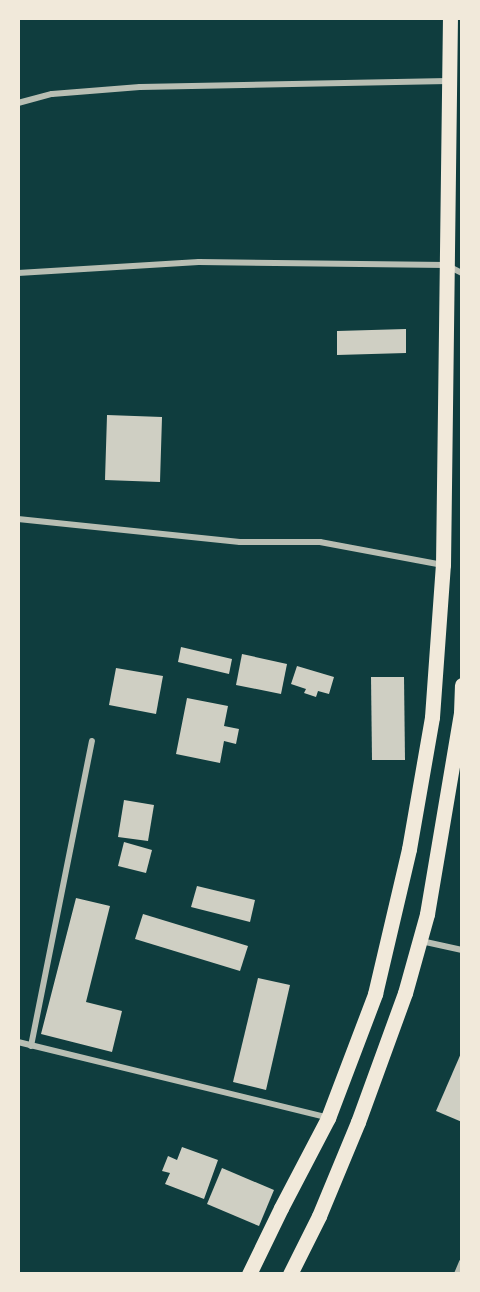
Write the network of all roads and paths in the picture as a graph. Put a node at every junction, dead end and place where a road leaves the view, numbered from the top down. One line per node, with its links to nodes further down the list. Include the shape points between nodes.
1 (450, 18): 2 (main road)
2 (449, 81): 3 (street, via 140,87 52,94); 4 (main road)
3 (18, 103)
4 (446, 265): 5 (street, via 199,262); 6 (street); 8 (main road)
5 (18, 273)
6 (462, 273)
7 (18, 519): 8 (street, via 240,542 320,542)
8 (443, 565): 15 (main road, via 432,717 409,849 375,994)
9 (462, 686): 11 (main road, via 461,713)
10 (92, 741): 14 (street)
11 (420, 941): 12 (street); 18 (main road, via 358,1122)
12 (462, 950)
13 (18, 1042): 14 (street)
14 (31, 1046): 15 (street)
15 (328, 1118): 17 (main road)
16 (462, 1262): 19 (street)
17 (249, 1274)
18 (290, 1274)
19 (457, 1274)

